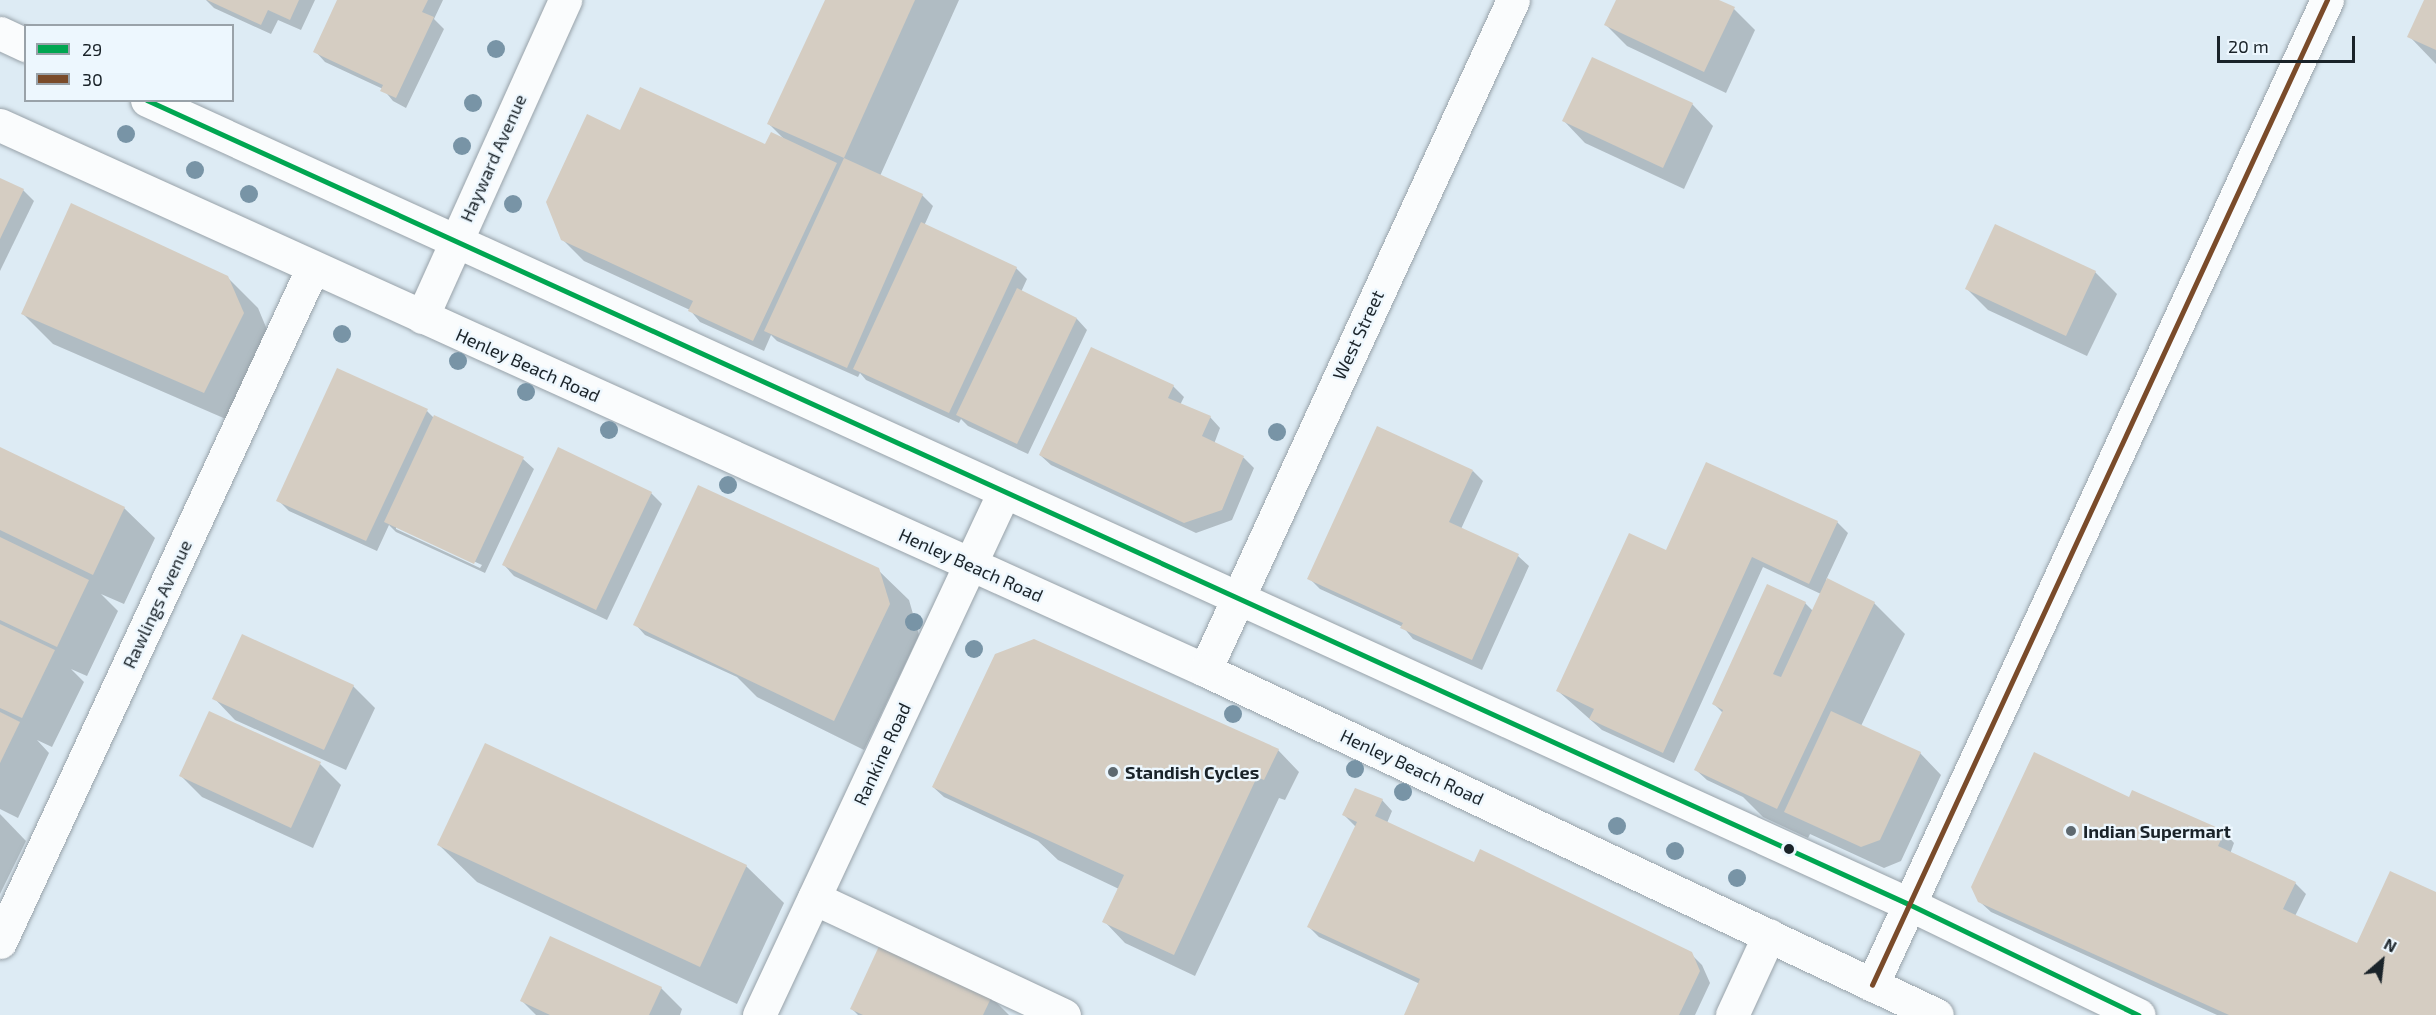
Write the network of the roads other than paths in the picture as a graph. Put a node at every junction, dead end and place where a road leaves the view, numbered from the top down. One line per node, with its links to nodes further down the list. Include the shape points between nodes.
1 (565, 0): 8 (main road, Hayward Avenue)
2 (1513, 0): 13 (main road, West Street)
3 (2327, 0): 16 (main road)
4 (0, 33): 5 (main road)
5 (24, 44)
6 (151, 102): 8 (main road)
7 (0, 125): 9 (main road, Henley Beach Road)
8 (455, 241): 10 (main road, Hayward Avenue); 11 (main road)
9 (313, 267): 10 (main road, Henley Beach Road); 18 (main road, Rawlings Avenue)
10 (422, 316): 12 (main road, Henley Beach Road)
11 (1004, 492): 12 (main road, Rankine Road); 13 (main road)
12 (971, 565): 14 (main road, Henley Beach Road); 15 (main road, Rankine Road)
13 (1236, 598): 14 (main road, West Street); 16 (main road)
14 (1205, 670): 17 (main road, Henley Beach Road)
15 (814, 898): 20 (main road, Rankine Road); 21 (main road)
16 (1908, 904): 19 (main road); 24 (main road)
17 (1768, 935): 19 (main road, Henley Beach Road); 22 (main road)
18 (0, 942)
19 (1872, 985): 23 (main road, Henley Beach Road)
20 (759, 1015)
21 (1064, 1015)
22 (1732, 1015)
23 (1937, 1015)
24 (2139, 1015)

